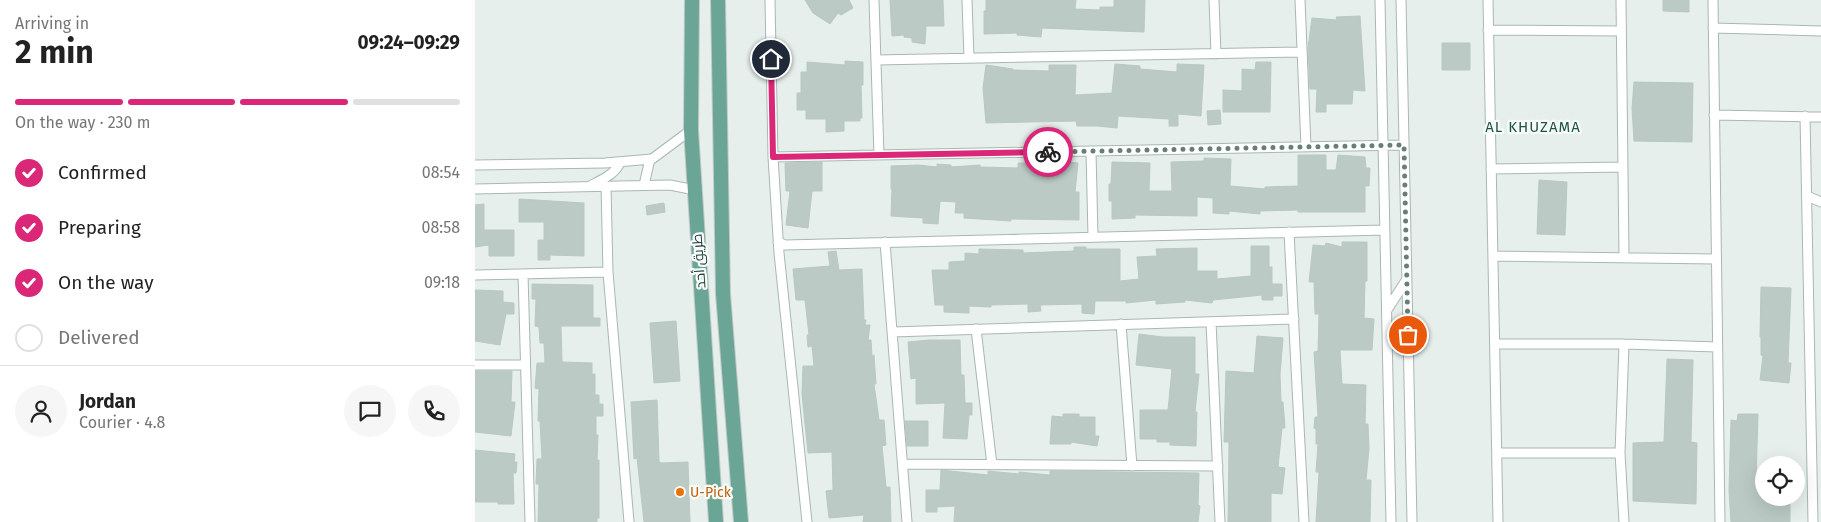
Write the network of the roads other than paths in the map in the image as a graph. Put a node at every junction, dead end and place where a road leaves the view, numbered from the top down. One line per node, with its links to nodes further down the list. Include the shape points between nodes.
1 (692, 0): 24 (main road, طريق أحد)
2 (718, 0): 76 (main road, طريق أحد, via 723,294)
3 (770, 0): 30 (street)
4 (874, 0): 20 (street)
5 (967, 0): 19 (street)
6 (1214, 0): 18 (street)
7 (1300, 0): 17 (street)
8 (1379, 0): 25 (street)
9 (1401, 0): 26 (street)
10 (1488, 0): 14 (street)
11 (1621, 0): 15 (street)
12 (1713, 0): 13 (street)
13 (1713, 28): 16 (street); 21 (street)
14 (1488, 30): 15 (street); 35 (street)
15 (1621, 31): 34 (street)
16 (1821, 31)
17 (1302, 52): 18 (street); 27 (street)
18 (1215, 54): 19 (street)
19 (969, 58): 20 (street)
20 (876, 60): 29 (street)
21 (1714, 115): 22 (street); 50 (street)
22 (1805, 116): 23 (street); 41 (street)
23 (1821, 116)
24 (691, 130): 31 (street); 40 (main road, طريق أحد)
25 (1383, 145): 26 (street); 27 (street); 43 (street)
26 (1404, 145): 54 (street)
27 (1306, 147): 28 (street)
28 (1091, 151): 29 (street); 45 (street)
29 (879, 155): 30 (street)
30 (773, 157): 46 (street)
31 (650, 159): 32 (street); 36 (street)
32 (620, 162): 33 (street); 37 (street, via 610,174)
33 (475, 165)
34 (1623, 167): 35 (street); 49 (street)
35 (1491, 169): 48 (street)
36 (644, 185): 38 (street); 40 (street, via 671,185)
37 (590, 186): 38 (street); 39 (street)
38 (606, 186): 51 (street)
39 (475, 189)
40 (695, 190): 75 (main road, طريق أحد)
41 (1807, 196): 42 (street); 66 (street)
42 (1821, 202)
43 (1385, 230): 44 (street); 55 (street)
44 (1289, 232): 45 (street); 56 (street)
45 (1093, 237): 47 (street)
46 (778, 242): 47 (street, via 785,245); 77 (street)
47 (885, 242): 60 (street)
48 (1493, 256): 49 (street); 61 (street)
49 (1625, 257): 50 (street)
50 (1716, 258): 63 (street)
51 (608, 272): 52 (street); 74 (street)
52 (523, 274): 53 (street); 65 (street)
53 (475, 275)
54 (1407, 279): 55 (street); 82 (street)
55 (1386, 310): 81 (street)
56 (1294, 319): 57 (street); 80 (street)
57 (1211, 322): 58 (street); 72 (street)
58 (1121, 324): 59 (street); 71 (street)
59 (976, 329): 60 (street); 70 (street)
60 (892, 332): 69 (street)
61 (1495, 344): 62 (street); 67 (street)
62 (1624, 344): 63 (street); 68 (street)
63 (1717, 347): 85 (street)
64 (475, 365): 65 (street)
65 (525, 365): 73 (street)
66 (1816, 435): 86 (street)
67 (1497, 453): 68 (street); 83 (street)
68 (1620, 453): 84 (street)
69 (903, 464): 70 (street); 78 (street)
70 (992, 464): 71 (street)
71 (1132, 466): 72 (street)
72 (1218, 466): 79 (street)
73 (530, 522)
74 (629, 522)
75 (716, 522)
76 (741, 522)
77 (807, 522)
78 (907, 522)
79 (1220, 522)
80 (1304, 522)
81 (1391, 522)
82 (1413, 522)
83 (1498, 522)
84 (1624, 522)
85 (1720, 522)
86 (1813, 522)

